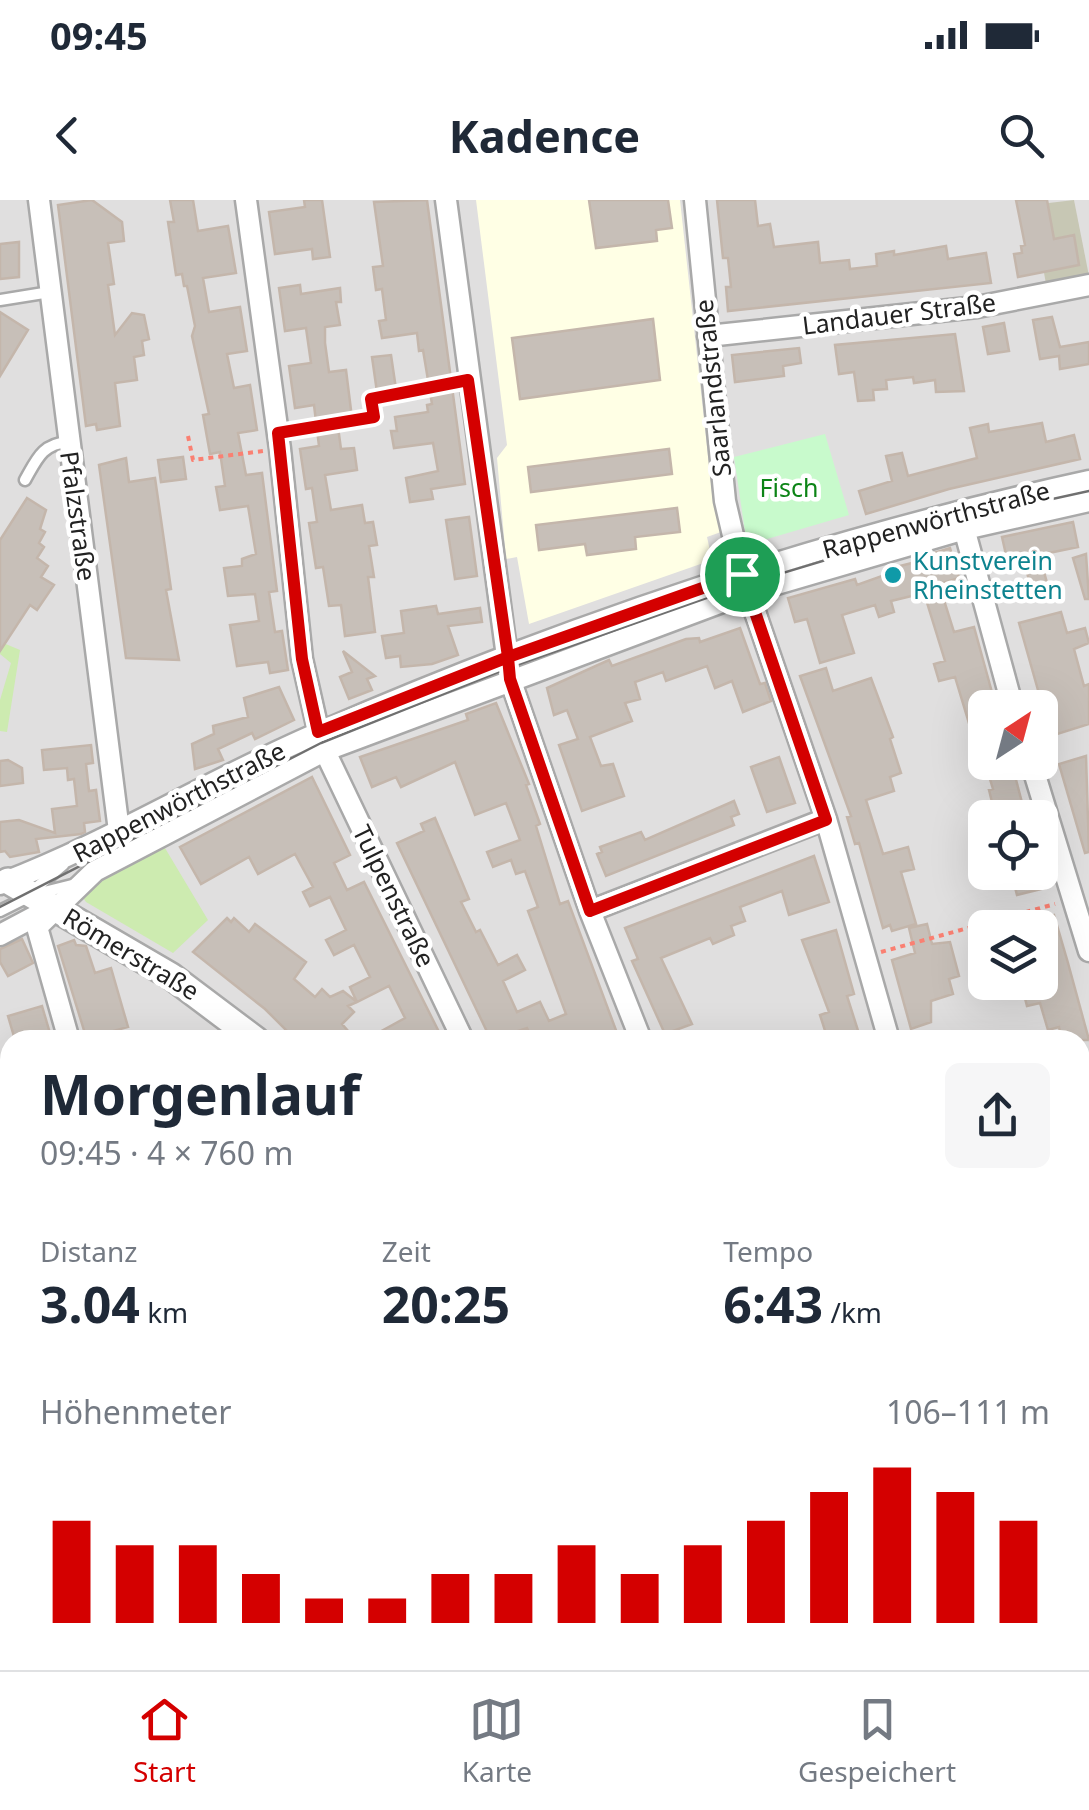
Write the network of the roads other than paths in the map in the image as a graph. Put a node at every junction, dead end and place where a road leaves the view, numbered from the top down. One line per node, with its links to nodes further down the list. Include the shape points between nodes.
1 (39, 200): 6 (street, Pfalzstraße)
2 (246, 200): 18 (street, Tulpenstraße, via 302,659)
3 (446, 200): 15 (street)
4 (694, 200): 8 (street, Saarlandstraße)
5 (1089, 285): 8 (street, Landauer Straße, via 976,307)
6 (50, 292): 7 (lane); 9 (street, Pfalzstraße)
7 (0, 300)
8 (708, 336): 14 (street, Saarlandstraße, via 725,501)
9 (68, 442): 10 (lane, via 43,450); 21 (street, Pfalzstraße)
10 (24, 480)
11 (1089, 481): 13 (street, Rappenwörthstraße)
12 (1089, 501): 13 (street, Rappenwörthstraße)
13 (962, 519): 14 (street, Rappenwörthstraße); 17 (street)
14 (746, 583): 15 (street, Rappenwörthstraße); 16 (street, Rappenwörthstraße); 20 (street, Saarlandstraße)
15 (508, 657): 16 (street); 18 (street, Rappenwörthstraße)
16 (510, 679): 18 (street, Rappenwörthstraße); 23 (street)
17 (1008, 690)
18 (321, 742): 21 (street, Rappenwörthstraße); 22 (street, Rappenwörthstraße, via 77,884); 29 (street, Tulpenstraße)
19 (1037, 780): 26 (street)
20 (826, 820): 23 (street); 31 (street, Saarlandstraße)
21 (119, 832): 22 (street, Rappenwörthstraße)
22 (21, 891): 24 (lane); 25 (street); 27 (street); 28 (street, Römerstraße, via 171,976)
23 (590, 911): 30 (street)
24 (0, 912)
25 (0, 935)
26 (1089, 950)
27 (66, 1030)
28 (243, 1030)
29 (459, 1030)
30 (637, 1030)
31 (886, 1030)

